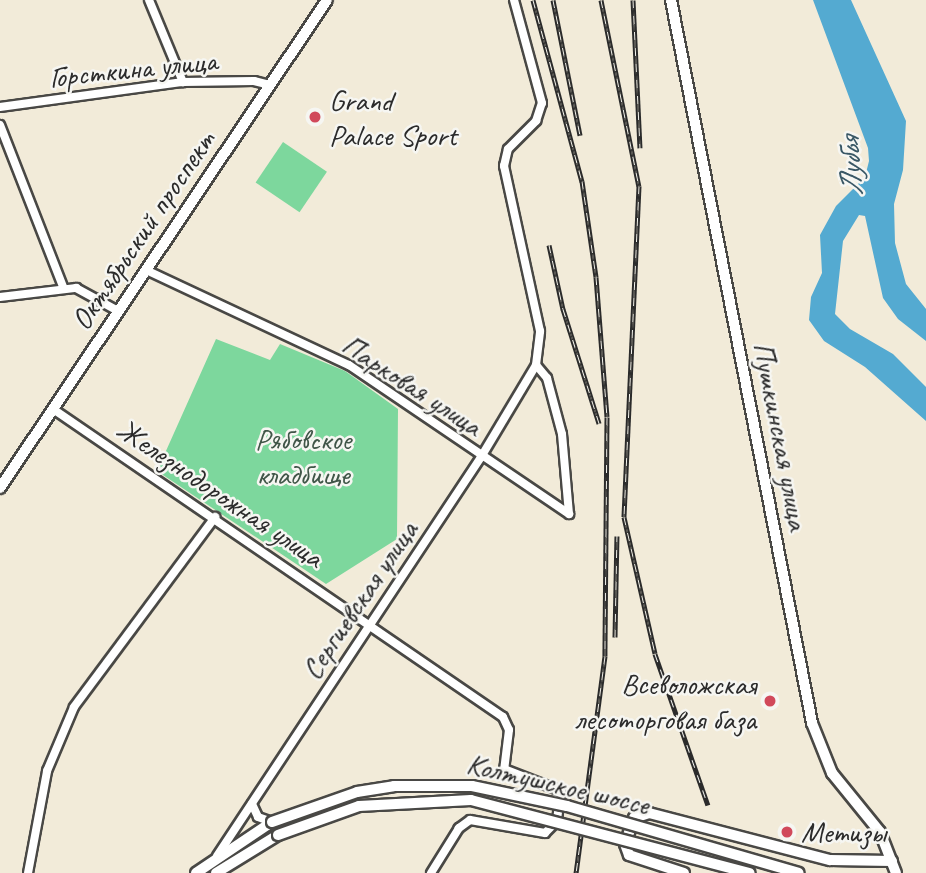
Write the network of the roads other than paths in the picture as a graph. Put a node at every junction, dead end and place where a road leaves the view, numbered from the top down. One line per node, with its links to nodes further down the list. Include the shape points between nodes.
1 (149, 0): 5 (street)
2 (327, 0): 6 (street, Октябрьский проспект)
3 (514, 0): 13 (street, via 542,103 536,121 505,157 540,331)
4 (671, 0): 22 (street, Пушкинская улица, via 812,723 832,773 880,832)
5 (183, 82): 6 (street, Горсткина улица); 7 (street, Горсткина улица)
6 (270, 85): 9 (street, Октябрьский проспект)
7 (0, 107)
8 (0, 125): 10 (street)
9 (146, 270): 12 (street, Октябрьский проспект); 15 (street, Парковая улица, via 349,365)
10 (63, 287): 11 (street); 12 (street, via 89,293)
11 (0, 298)
12 (118, 311): 14 (street, Октябрьский проспект)
13 (536, 365): 15 (street, Сергиевская улица); 15 (street, Парковая улица, via 547,378 562,434 569,514)
14 (53, 409): 16 (street, Октябрьский проспект); 17 (street, Железнодорожная улица)
15 (481, 457): 18 (street, Сергиевская улица)
16 (0, 488)
17 (215, 517): 18 (street, Железнодорожная улица); 23 (street, via 74,707 47,771)
18 (372, 624): 19 (street, Сергиевская улица); 26 (street, Железнодорожная улица, via 503,717 509,730 502,764 508,774 561,791 554,828 540,833 475,819 464,823)
19 (252, 804): 20 (street, via 258,817); 21 (street, Сергиевская улица)
20 (272, 822): 21 (main road, Колтушское шоссе); 29 (main road, Колтушское шоссе, bridge, via 357,792 407,785 472,786 567,806)
21 (216, 858): 24 (main road, Колтушское шоссе)
22 (892, 861): 27 (street, via 830,860 649,813 635,818 625,844 629,855); 30 (street, Пушкинская улица)
23 (28, 873)
24 (196, 873)
25 (216, 873): 28 (main road, Колтушское шоссе, bridge, via 278,835 359,806 471,800)
26 (431, 873)
27 (684, 873)
28 (750, 873)
29 (799, 873)
30 (895, 873)

